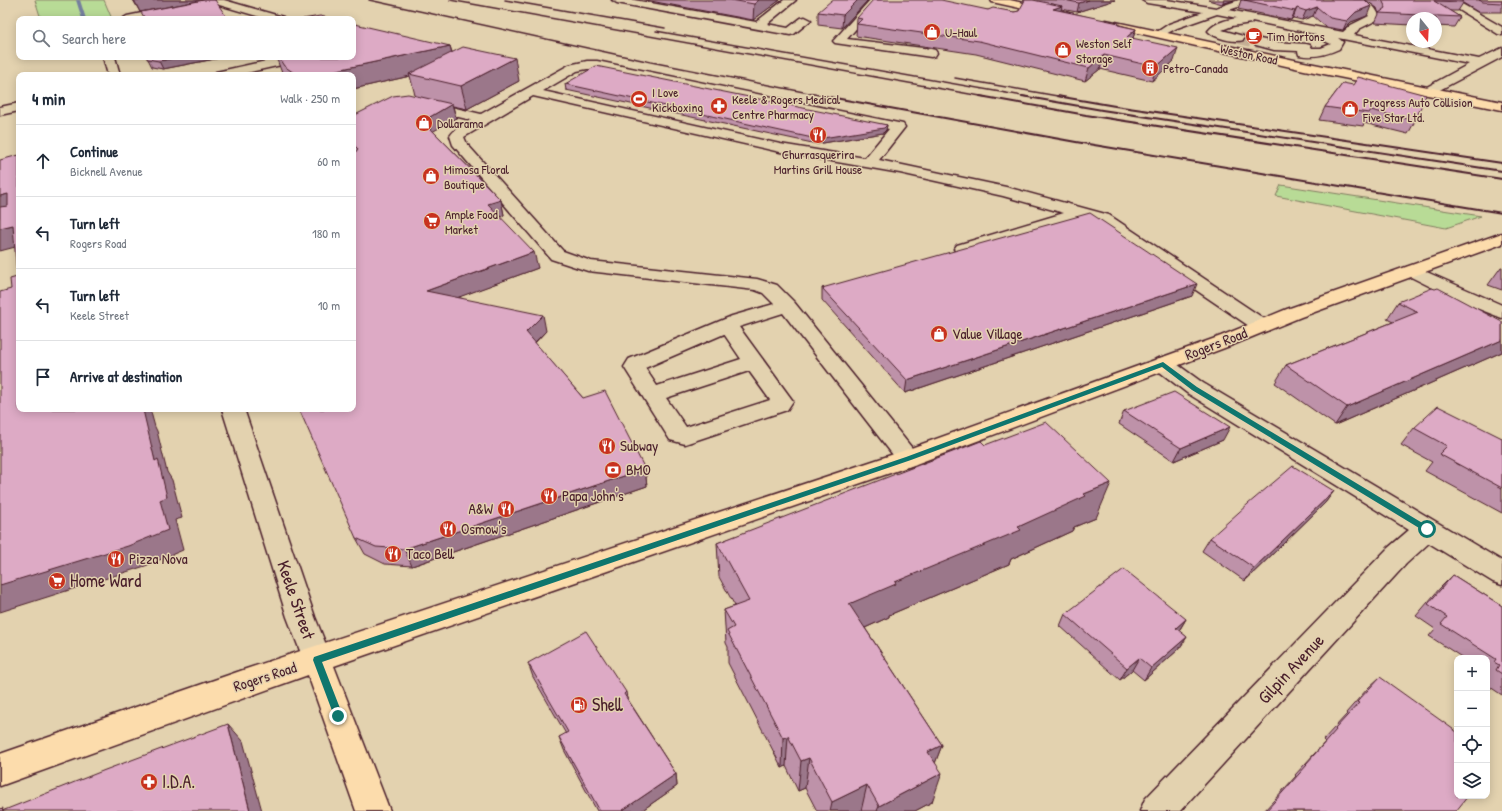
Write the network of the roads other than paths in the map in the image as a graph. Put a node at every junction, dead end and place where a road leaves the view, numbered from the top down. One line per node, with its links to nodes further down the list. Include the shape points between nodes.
1 (617, 0): 20 (street)
2 (791, 0): 20 (street)
3 (876, 0): 27 (street, via 839,40)
4 (996, 0): 10 (main road)
5 (1147, 0): 11 (street)
6 (1249, 0): 11 (street)
7 (1358, 0): 23 (street, via 1372,11 1375,17 1355,27)
8 (1448, 0): 13 (street)
9 (215, 1): 14 (street); 15 (street)
10 (1020, 5): 12 (main road); 16 (street)
11 (1216, 11): 22 (street, via 1169,28); 23 (street)
12 (1064, 14)
13 (1473, 15): 17 (street); 21 (street)
14 (142, 16)
15 (268, 16)
16 (1014, 16)
17 (1502, 19)
18 (805, 20): 20 (street, via 790,32)
19 (1094, 20): 22 (main road, Weston Road)
20 (758, 26)
21 (1502, 32)
22 (1160, 34): 34 (main road, Weston Road)
23 (1346, 36): 30 (street)
24 (1238, 38): 25 (street, via 1214,31 1224,25 1249,20 1315,33 1338,42 1335,47 1323,52)
25 (1260, 43)
26 (1502, 52): 30 (street)
27 (931, 53)
28 (110, 60): 32 (street)
29 (305, 60): 31 (street)
30 (1482, 63): 34 (street)
31 (265, 67): 33 (street)
32 (113, 72)
33 (237, 72)
34 (1430, 91): 37 (main road, Weston Road)
35 (531, 92): 40 (street); 41 (street, via 780,148); 41 (street, via 573,68 597,65 898,127)
36 (412, 102): 40 (street)
37 (1502, 106)
38 (16, 108): 39 (street)
39 (0, 111)
40 (483, 119): 46 (street, via 457,136 460,145 558,255 588,266 757,285 770,289)
41 (869, 162): 42 (street, via 1006,192)
42 (1078, 211): 44 (street, via 1069,217); 49 (street, via 1103,219)
43 (1502, 238): 45 (main road, Rogers Road)
44 (963, 249)
45 (1414, 271): 47 (street); 49 (main road, Rogers Road)
46 (787, 306): 48 (street, via 739,320); 54 (street)
47 (1502, 312)
48 (728, 326): 50 (street); 52 (street, via 636,364 634,367)
49 (1262, 326): 51 (main road, Rogers Road)
50 (754, 362): 52 (street); 52 (street, via 782,401 779,405 685,436 678,434)
51 (1163, 364): 54 (main road, Rogers Road); 55 (street, via 1195,388)
52 (652, 395)
53 (234, 412): 57 (street, Keele Street)
54 (908, 458): 57 (main road, Rogers Road)
55 (1427, 529): 56 (street); 60 (street, Gilpin Avenue, via 1397,556)
56 (1502, 574)
57 (317, 660): 58 (main road, Rogers Road); 59 (main road, Keele Street)
58 (0, 770)
59 (373, 811)
60 (1157, 811)

